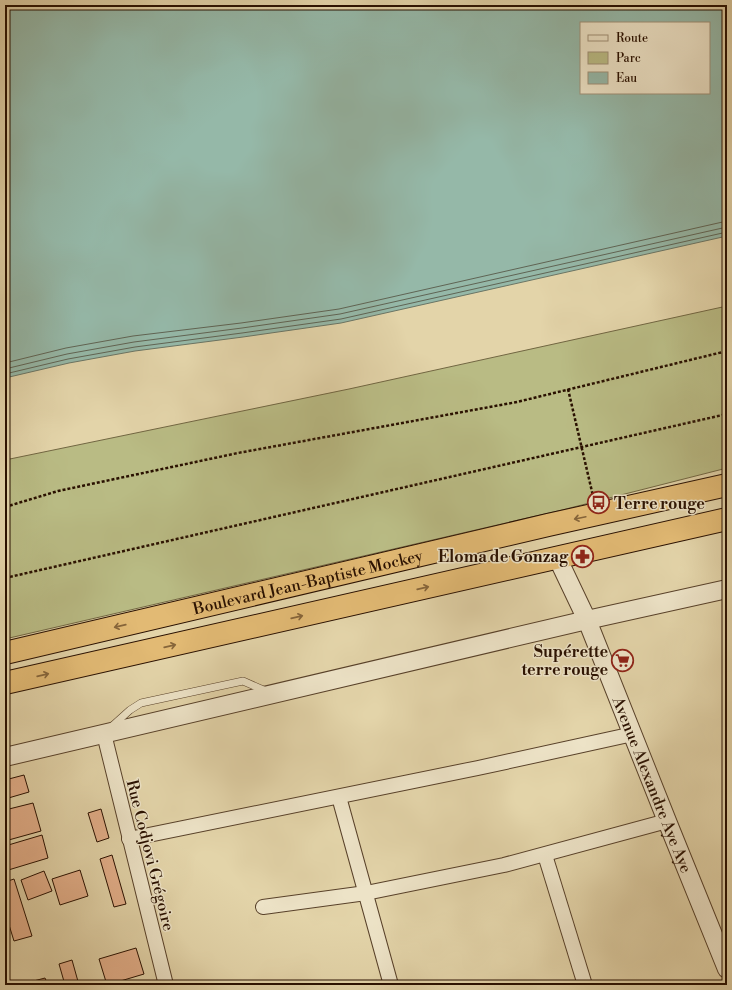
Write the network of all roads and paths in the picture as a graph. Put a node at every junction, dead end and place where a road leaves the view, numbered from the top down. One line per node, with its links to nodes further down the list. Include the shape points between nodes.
1 (727, 351): 2 (path)
2 (568, 389): 4 (path); 6 (path, via 517,402 238,453 58,491)
3 (727, 414): 4 (path)
4 (582, 446): 7 (path, via 592,491); 10 (path)
5 (727, 485): 7 (highway, Boulevard Jean-Baptiste Mockey)
6 (5, 507)
7 (594, 514): 13 (highway, Boulevard Jean-Baptiste Mockey, one-way to 13)
8 (727, 519): 9 (highway, Boulevard Jean-Baptiste Mockey)
9 (557, 557): 12 (street, Avenue Alexandre Aye Aye); 14 (highway, Boulevard Jean-Baptiste Mockey, one-way to 9)
10 (5, 578)
11 (727, 589): 12 (street)
12 (587, 620): 15 (street); 16 (street, Avenue Alexandre Aye Aye)
13 (5, 653)
14 (5, 683)
15 (104, 734): 17 (street); 20 (street, Rue Codjovi Grégoire)
16 (633, 734): 18 (street); 19 (street, Avenue Alexandre Aye Aye)
17 (5, 757)
18 (339, 797): 20 (street); 22 (street)
19 (667, 821): 21 (street); 24 (street, Avenue Alexandre Aye Aye)
20 (129, 839): 25 (street, Rue Codjovi Grégoire)
21 (545, 855): 22 (street); 27 (street)
22 (366, 893): 23 (street); 26 (street)
23 (263, 907)
24 (727, 969)
25 (166, 985)
26 (391, 985)
27 (585, 985)

